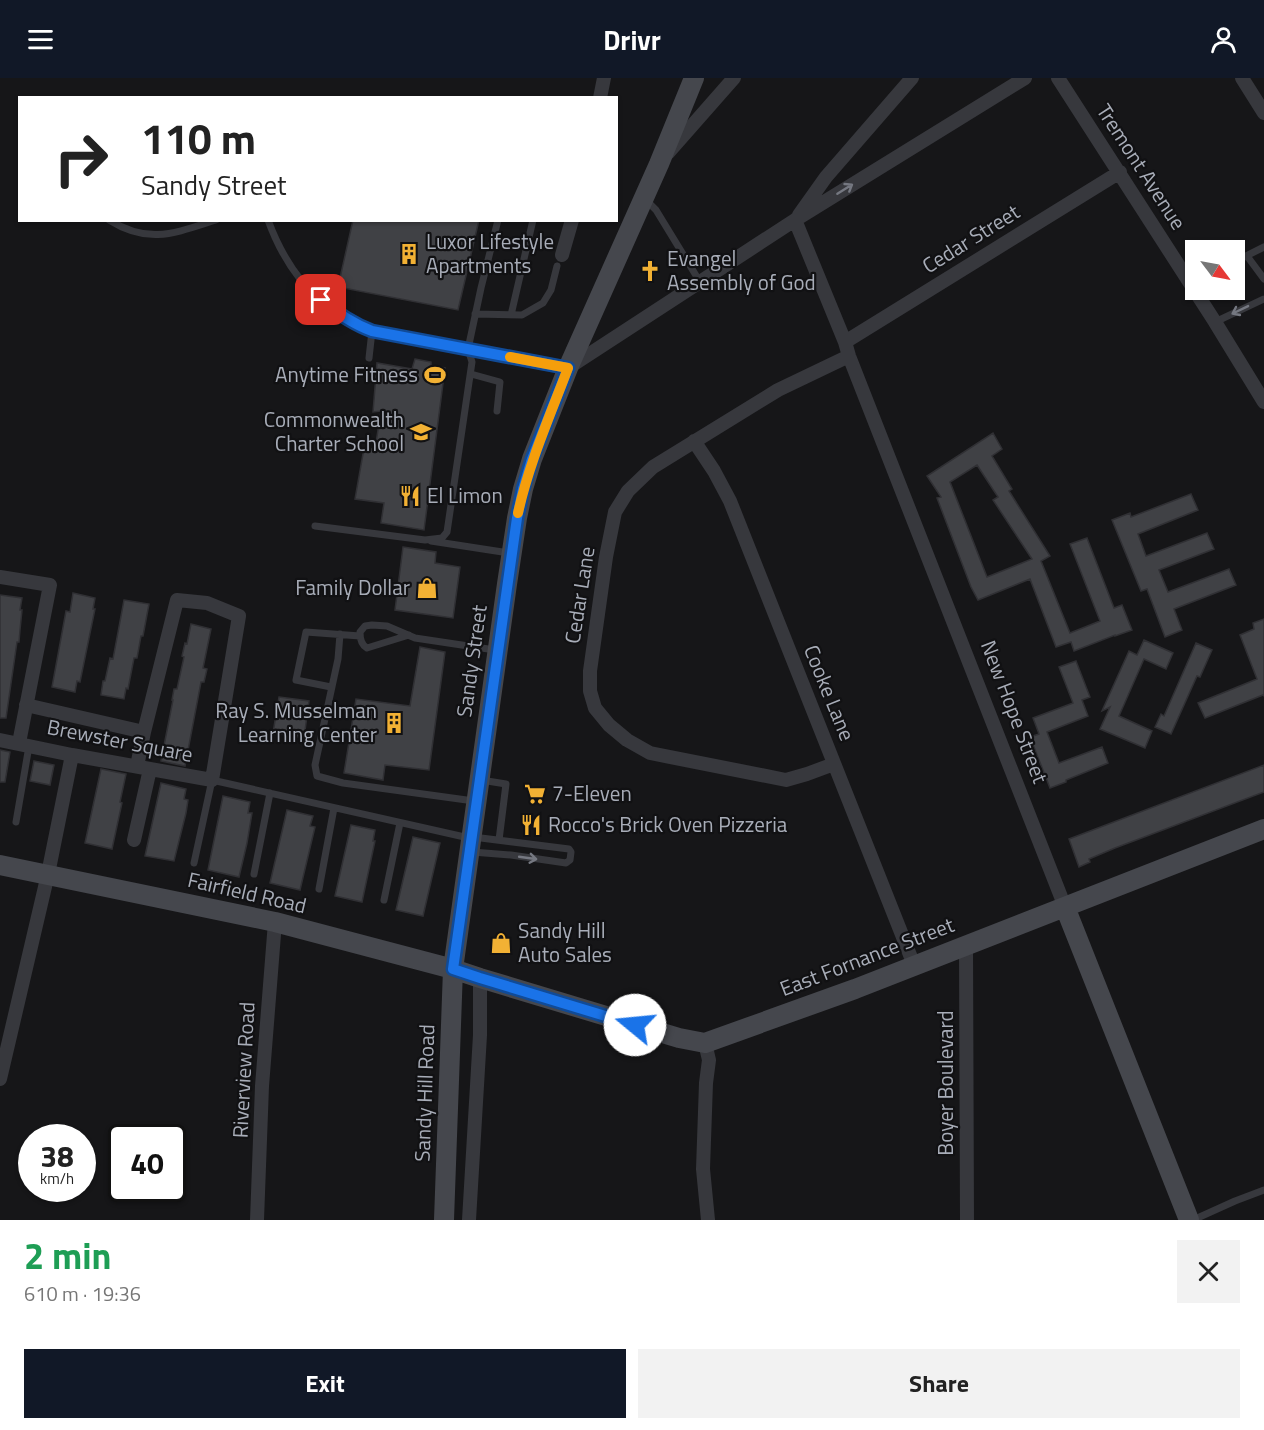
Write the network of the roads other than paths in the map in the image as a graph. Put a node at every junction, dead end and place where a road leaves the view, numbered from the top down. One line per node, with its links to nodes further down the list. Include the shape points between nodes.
1 (604, 78): 8 (street)
2 (694, 78): 11 (main road, Sandy Street)
3 (734, 78): 11 (street)
4 (912, 78): 14 (street, via 826,177)
5 (1025, 78): 14 (street, one-way to 5)
6 (1058, 78): 12 (street, Tremont Avenue)
7 (1242, 78): 9 (street)
8 (600, 96)
9 (1260, 97): 10 (street)
10 (1264, 113)
11 (658, 165): 13 (main road, Sandy Street)
12 (1120, 172): 24 (street, Tremont Avenue); 33 (street, Cedar Street)
13 (644, 198): 26 (lane, via 656,210); 37 (main road, Sandy Street)
14 (795, 220): 26 (street); 33 (street, New Hope Street)
15 (112, 222): 16 (lane, via 132,232 154,236)
16 (210, 222)
17 (269, 222): 32 (lane, via 279,249 306,287 335,312)
18 (498, 222): 29 (lane)
19 (533, 222): 30 (lane)
20 (571, 222): 23 (street)
21 (1264, 247): 22 (lane)
22 (1247, 256): 25 (lane)
23 (560, 260): 30 (lane, via 543,303 522,315)
24 (1185, 271)
25 (1264, 278)
26 (700, 282): 37 (street)
27 (1264, 299): 31 (lane, one-way to 31)
28 (1203, 300): 31 (street, Tremont Avenue)
29 (476, 314): 30 (lane); 34 (lane)
30 (511, 315)
31 (1215, 322): 39 (street, Tremont Avenue)
32 (372, 331): 34 (lane); 36 (lane)
33 (844, 342): 35 (street, New Hope Street)
34 (468, 349): 37 (lane); 38 (lane)
35 (849, 356): 41 (street, Cedar Lane, via 778,390); 75 (street, New Hope Street)
36 (369, 358)
37 (568, 368): 44 (main road, Sandy Street, via 529,469)
38 (471, 374): 40 (lane, via 500,382); 43 (lane, via 447,532 442,538)
39 (1264, 402)
40 (497, 411)
41 (694, 441): 56 (street, Cooke Lane, via 730,501); 56 (street, Cedar Lane, via 653,467 628,491 615,513 590,671 595,708 627,740 651,753 786,780)
42 (315, 525): 43 (lane)
43 (425, 540): 44 (lane)
44 (512, 554): 49 (main road, Sandy Street)
45 (0, 577): 51 (street, via 50,585)
46 (340, 634): 48 (lane); 50 (lane); 50 (lane, via 306,632 296,680)
47 (409, 635): 48 (lane, via 392,627 372,625 365,626); 48 (lane, via 367,648); 49 (lane)
48 (360, 636)
49 (498, 650): 59 (main road, Sandy Street)
50 (331, 687): 61 (lane, via 315,765 317,776)
51 (26, 705): 52 (street); 54 (street)
52 (144, 732): 57 (street); 58 (street, Brewster Square, via 177,600 207,603 239,616)
53 (0, 740): 54 (street, Brewster Square)
54 (24, 744): 55 (street, Brewster Square); 63 (lane)
55 (72, 755): 57 (street, Brewster Square); 71 (street)
56 (834, 764): 78 (street, Cooke Lane)
57 (143, 768): 58 (street, Brewster Square); 66 (street)
58 (212, 780): 60 (lane); 69 (lane)
59 (480, 780): 61 (main road, Sandy Street); 67 (lane, via 506,784)
60 (270, 793): 62 (lane); 72 (lane)
61 (477, 801): 68 (main road, Sandy Street)
62 (334, 808): 64 (lane); 73 (lane)
63 (16, 822)
64 (400, 823): 68 (lane); 74 (lane)
65 (1264, 829): 75 (main road, East Fornance Street)
66 (134, 840)
67 (499, 840): 68 (lane); 68 (lane, one-way to 67, via 511,855 566,863 570,860 568,849)
68 (471, 843): 79 (main road, Sandy Street)
69 (194, 863)
70 (0, 865): 71 (main road, Fairfield Road)
71 (48, 874): 76 (main road, Fairfield Road); 82 (street)
72 (254, 874)
73 (318, 889)
74 (384, 900)
75 (1065, 907): 77 (main road, East Fornance Street); 89 (main road, New Hope Street)
76 (275, 922): 79 (main road, Fairfield Road); 84 (street, Riverview Road, via 262,1086)
77 (966, 945): 78 (main road, East Fornance Street); 88 (street, Boyer Boulevard)
78 (914, 965): 81 (main road, East Fornance Street)
79 (453, 969): 80 (main road, Fairfield Road); 85 (main road, Sandy Hill Road)
80 (480, 978): 81 (main road); 86 (street)
81 (705, 1043): 87 (street, via 709,1060 703,1169)
82 (0, 1079)
83 (1264, 1190): 89 (lane)
84 (258, 1220)
85 (444, 1220)
86 (469, 1220)
87 (708, 1220)
88 (967, 1220)
89 (1191, 1220)

